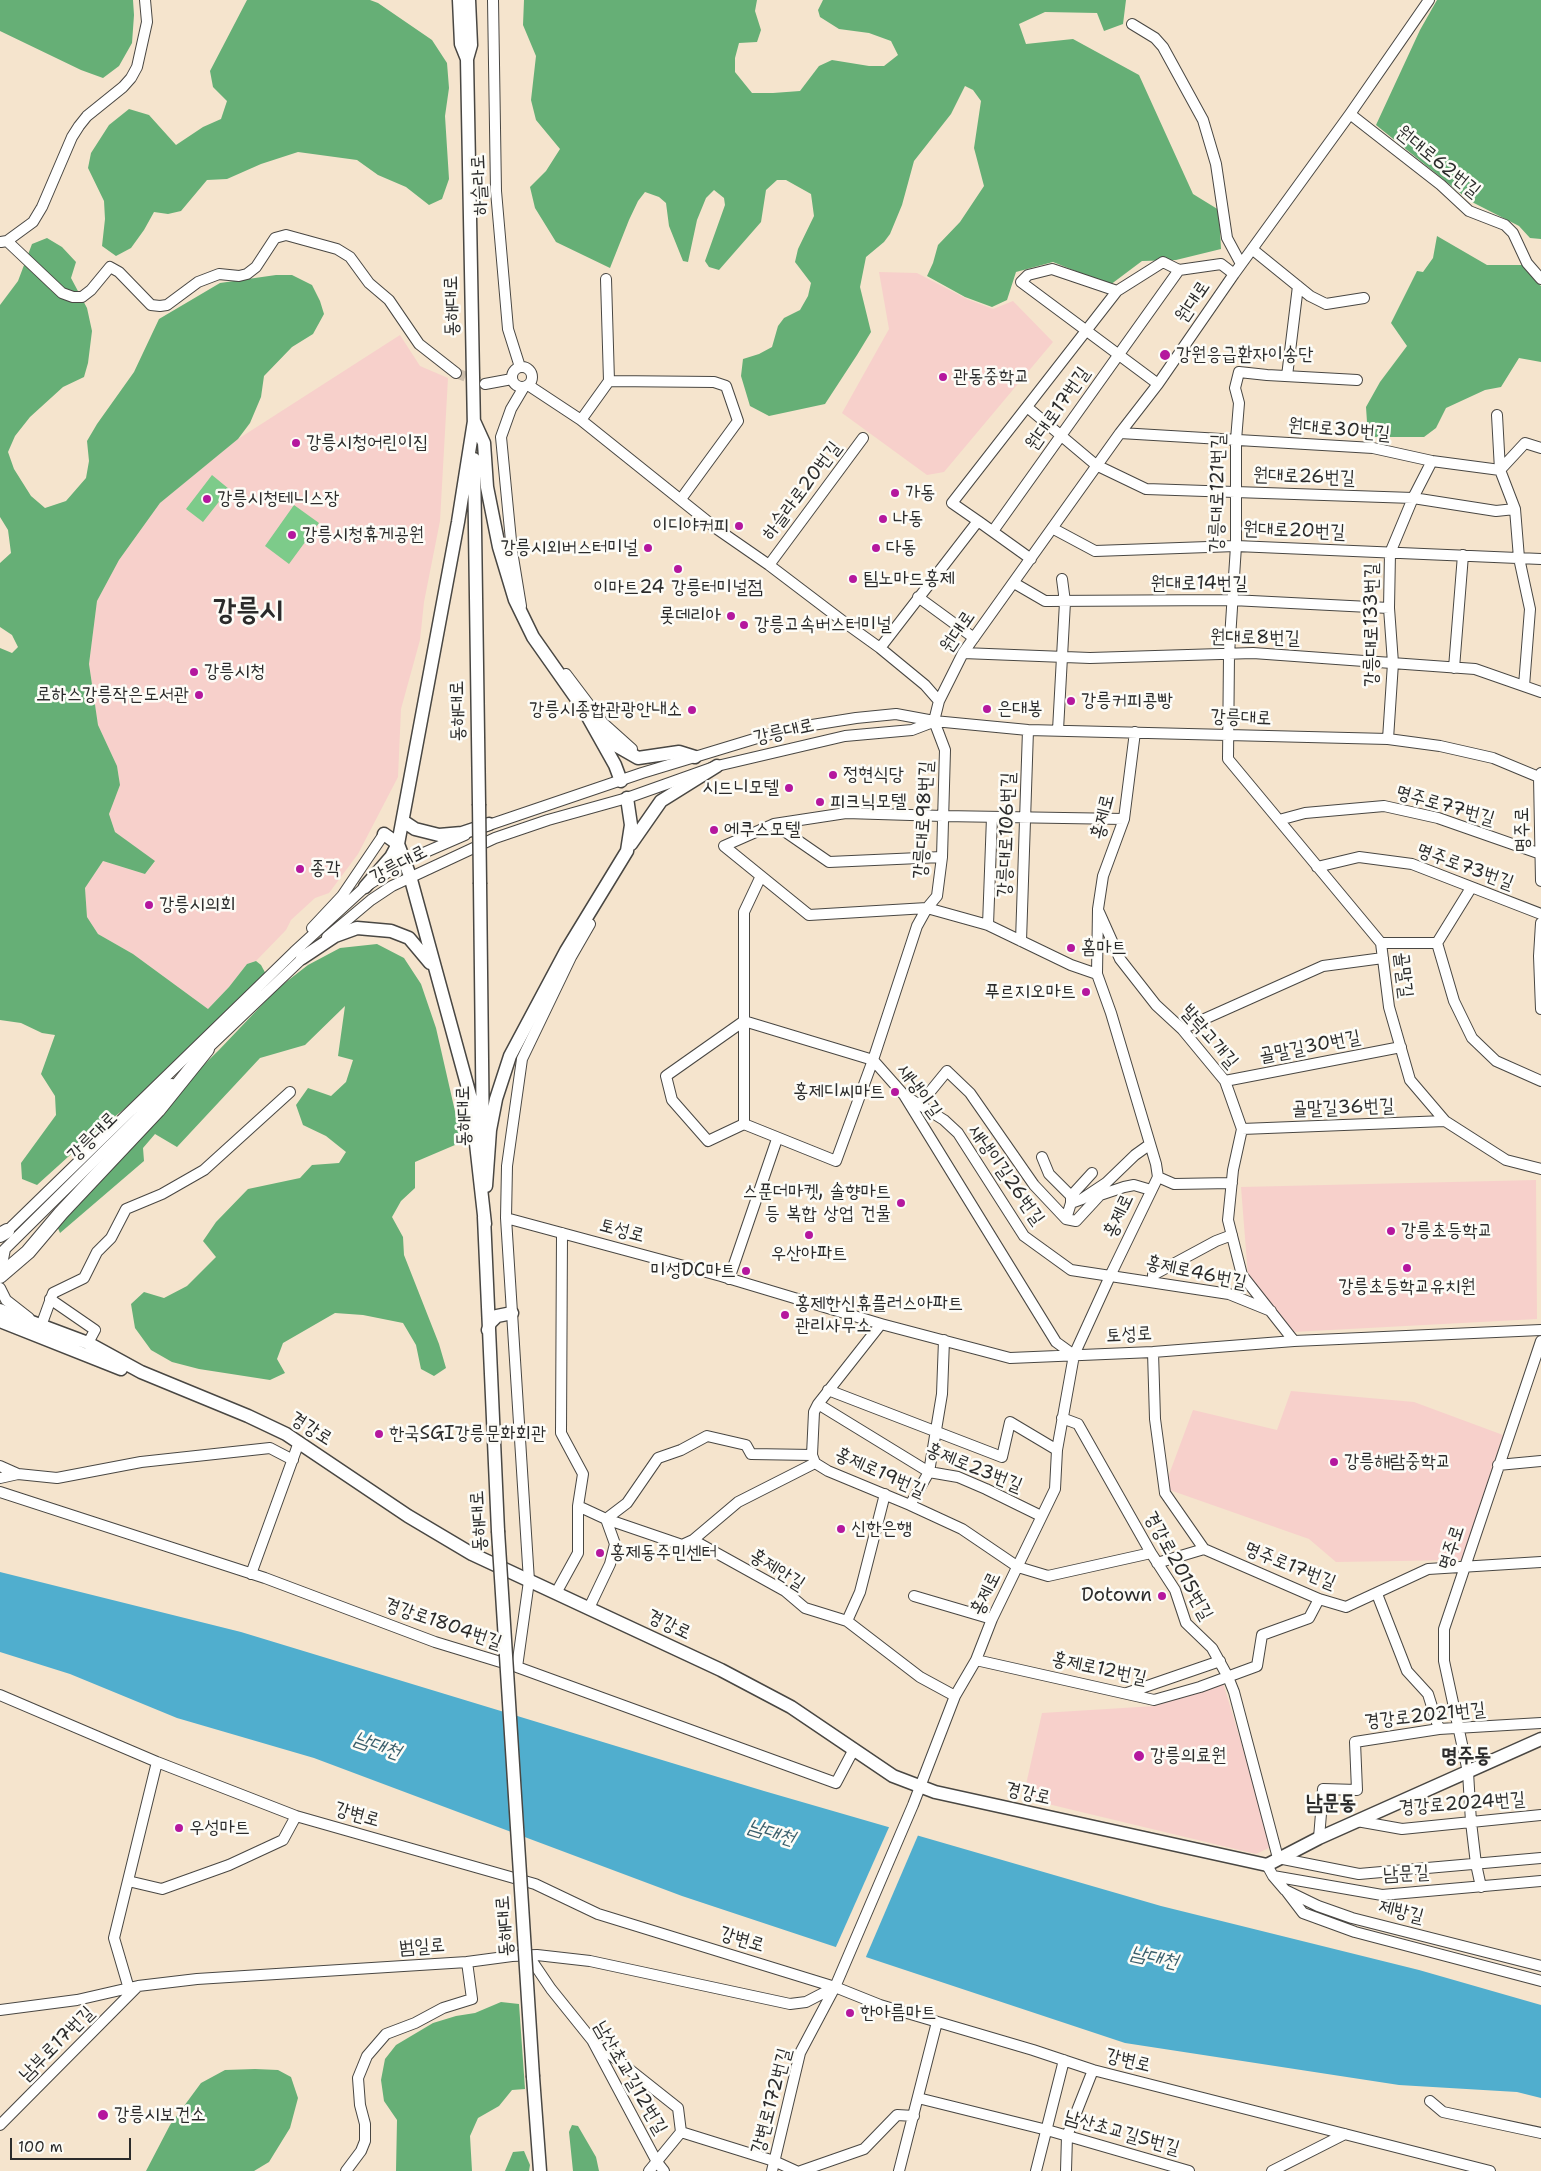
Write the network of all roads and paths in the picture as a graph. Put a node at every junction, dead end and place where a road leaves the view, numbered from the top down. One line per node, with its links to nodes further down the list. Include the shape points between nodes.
1 (145, 0): 9 (street, via 147,22 137,67 131,78 79,126 34,222)
2 (459, 0): 7 (main road, 동해대로, via 461,44)
3 (469, 0): 7 (main road, 동해대로, via 471,46)
4 (493, 0): 21 (street, 하슬라로, via 496,191 508,329)
5 (1429, 0): 8 (street, 원대로)
6 (1132, 24): 11 (street, via 1163,47 1203,120 1216,164 1227,238)
7 (467, 59): 32 (main road, 동해대로)
8 (1350, 114): 10 (street, 원대로); 15 (street, 원대로62번길, via 1469,211 1505,225 1527,263)
9 (3, 242): 22 (street, via 62,293 82,297 110,267 151,305 160,306 167,305 198,282 218,274 247,274 256,267 275,238 286,235 337,248 350,257 369,283 389,300 419,344)
10 (1252, 250): 11 (street, 원대로); 16 (street)
11 (1241, 264): 13 (street, 원대로)
12 (1178, 270): 13 (street, via 1221,264); 17 (street, via 1163,262); 20 (street, 원대로17번길)
13 (1234, 274): 28 (street, 원대로)
14 (606, 279): 26 (street)
15 (1541, 279)
16 (1298, 286): 18 (street, via 1326,304); 23 (street)
17 (1117, 291): 19 (street); 19 (street, via 1052,269 1028,275 1020,282)
18 (1364, 298)
19 (1086, 331): 20 (street); 30 (street)
20 (1118, 355): 28 (street); 35 (street, 원대로17번길)
21 (520, 367): 24 (street, via 512,372); 29 (street, via 531,372 532,379)
22 (456, 374)
23 (1286, 376): 25 (street, 강릉대로121번길); 37 (street, 강릉대로121번길, via 1239,372)
24 (512, 379): 27 (street); 29 (street, via 518,386)
25 (1358, 380)
26 (609, 381): 33 (street); 44 (street, via 714,382 726,386 738,421)
27 (485, 384)
28 (1158, 384): 34 (street, 원대로)
29 (526, 386): 33 (street); 62 (street, via 511,410 501,437 512,551 522,609)
30 (1026, 407): 35 (street, 원대로26번길); 46 (street, via 952,503)
31 (1497, 415): 41 (street)
32 (474, 420): 63 (main road, via 484,443 499,547 515,600); 89 (main road, via 458,522); 144 (main road, 동해대로, bridge)
33 (581, 420): 44 (street)
34 (1120, 433): 37 (street, 원대로30번길); 40 (street, 원대로)
35 (1061, 435): 40 (street, 원대로26번길); 48 (street, 원대로17번길)
36 (862, 438): 55 (street, 하슬라로20번길)
37 (1236, 440): 39 (street, 원대로30번길, via 1373,448); 42 (street, 강릉대로121번길)
38 (1541, 448): 41 (street, via 1525,443)
39 (1432, 461): 41 (street, 원대로30번길); 43 (street, 강릉대로133번길)
40 (1096, 466): 42 (street, 원대로26번길, via 1146,489); 47 (street, 원대로)
41 (1500, 470): 45 (street)
42 (1236, 493): 43 (street, 원대로26번길); 49 (street, 강릉대로121번길)
43 (1413, 498): 45 (street, 원대로26번길, via 1496,511); 50 (street, 강릉대로133번길)
44 (681, 500): 55 (street)
45 (1515, 509): 52 (street)
46 (978, 521): 48 (street); 58 (street)
47 (1052, 528): 49 (street, 원대로20번길, via 1095,551); 53 (street, 원대로)
48 (993, 531): 53 (street)
49 (1236, 546): 50 (street, 원대로20번길); 59 (street, 강릉대로121번길)
50 (1390, 552): 51 (street, 원대로20번길); 61 (street, 강릉대로133번길)
51 (1463, 556): 52 (street, 원대로20번길); 70 (street)
52 (1519, 558): 54 (street, 원대로20번길); 71 (street, via 1530,609)
53 (1031, 559): 57 (street, 원대로)
54 (1541, 559)
55 (769, 564): 65 (street)
56 (1062, 579): 60 (street)
57 (1014, 582): 60 (street, 원대로14번길, via 1045,601); 64 (street, 원대로)
58 (918, 597): 64 (street); 65 (street)
59 (1232, 600): 60 (street, 원대로14번길); 61 (street, 원대로14번길); 67 (street, 강릉대로121번길)
60 (1065, 602): 68 (street)
61 (1389, 608): 69 (street, 강릉대로133번길)
62 (527, 619): 63 (street); 82 (street, via 603,723)
63 (533, 638): 74 (main road)
64 (974, 638): 66 (street, 원대로)
65 (880, 648): 73 (street, via 925,685)
66 (963, 653): 68 (street, 원대로8번길); 73 (street, 원대로)
67 (1229, 654): 68 (street, 원대로8번길); 69 (street, 원대로8번길); 79 (street, 강릉대로121번길)
68 (1062, 656): 77 (street)
69 (1392, 663): 70 (street, 원대로8번길); 80 (street, 강릉대로133번길)
70 (1454, 668): 71 (street, 원대로8번길, via 1475,669)
71 (1524, 686): 72 (street, 원대로8번길)
72 (1541, 692)
73 (938, 701): 75 (street, 원대로)
74 (583, 708): 82 (main road, via 610,742); 85 (main road, via 616,765)
75 (934, 722): 76 (street, 강릉대로); 81 (street, 강릉대로, via 896,714 856,718 787,729); 83 (street, 강릉대로, via 912,730 845,736); 88 (street, 강릉대로98번길, via 945,750)
76 (1028, 730): 77 (street, 강릉대로); 91 (street, 강릉대로106번길)
77 (1058, 730): 78 (street, 강릉대로)
78 (1135, 732): 79 (street, 강릉대로); 92 (street, 홍제로)
79 (1228, 735): 80 (street, 강릉대로); 93 (street, 골말길, via 1228,759)
80 (1388, 739): 84 (street, 강릉대로, via 1494,758)
81 (695, 757): 82 (main road, via 679,752); 85 (street, 강릉대로)
82 (642, 758)
83 (717, 766): 86 (street, 강릉대로); 87 (main road, via 661,801)
84 (1540, 776): 99 (street, 명주로)
85 (621, 781): 86 (street); 94 (street, 강릉대로)
86 (627, 798): 98 (main road, via 631,825); 103 (street, 강릉대로, via 495,838)
87 (656, 808): 98 (main road); 145 (street, via 571,957 522,1059 507,1166)
88 (943, 816): 90 (street); 95 (street, via 846,812); 100 (street, 강릉대로98번길)
89 (399, 817): 94 (main road, via 415,829 439,835 462,833); 97 (main road)
90 (992, 817): 91 (street); 112 (street)
91 (1026, 817): 92 (street); 113 (street, 강릉대로106번길)
92 (1124, 819): 109 (street, 홍제로, via 1103,876)
93 (1279, 820): 99 (street, 명주로77번길, via 1305,813 1384,806 1438,818); 102 (street, 골말길)
94 (489, 824): 101 (street, 강릉대로)
95 (774, 824): 100 (street, via 829,862); 104 (street, via 724,846)
96 (384, 834): 97 (main road); 116 (street, via 342,896 308,931)
97 (398, 844): 101 (main road); 106 (main road)
98 (627, 850): 144 (main road, via 566,952 510,1056 490,1130)
99 (1541, 854): 105 (street, 명주로)
100 (942, 857): 108 (street, 강릉대로98번길, via 937,896)
101 (405, 861): 103 (main road); 106 (street, 강릉대로)
102 (1317, 866): 107 (street, 명주로73번길, via 1359,857 1412,864); 114 (street, 골말길)
103 (410, 876): 116 (street, 강릉대로, via 371,900); 119 (main road)
104 (761, 876): 108 (street, via 809,915); 122 (street, via 744,912)
105 (1541, 881)
106 (365, 887): 116 (street, 강릉대로)
107 (1471, 888): 110 (street, 명주로73번길); 115 (street)
108 (927, 908): 112 (street); 126 (street, 강릉대로98번길, via 917,926)
109 (1098, 909): 120 (street, 홍제로); 123 (street, 발락고개길, via 1120,959 1156,1005)
110 (1541, 914)
111 (1541, 923): 117 (street)
112 (988, 925): 113 (street)
113 (1021, 941): 120 (street)
114 (1381, 943): 115 (street); 118 (street, 골말길)
115 (1437, 943): 128 (street, via 1454,1001 1472,1038 1496,1061)
116 (298, 955): 119 (main road, via 357,928 391,931 409,938); 125 (street, 강릉대로); 149 (street, 강릉대로)
117 (1540, 956): 121 (street)
118 (1383, 958): 123 (street, via 1323,966); 124 (street, 골말길, via 1389,1007)
119 (437, 974): 147 (main road, via 471,1099)
120 (1097, 974): 136 (street, 홍제로)
121 (1541, 1009)
122 (744, 1021): 126 (street, 새냉이길); 133 (street); 133 (street, via 666,1076 672,1100 708,1141)
123 (1182, 1029): 127 (street, 발락고개길)
124 (1401, 1047): 127 (street, 골말길30번길); 132 (street, 골말길, via 1410,1080)
125 (207, 1049): 151 (street, 강릉대로); 153 (highway, via 158,1110 28,1252)
126 (873, 1060): 130 (street, 새냉이길); 135 (street, 강릉대로98번길, via 836,1161)
127 (1226, 1081): 134 (street, 발락고개길)
128 (1541, 1081)
129 (290, 1092): 157 (street, via 204,1170 162,1194 126,1209 84,1278 53,1293)
130 (904, 1095): 131 (street, 새냉이길26번길); 171 (street, 새냉이길, via 1056,1342)
131 (920, 1104): 146 (street, via 947,1071 970,1093 1034,1184); 152 (street, 새냉이길26번길, via 958,1133 1024,1236 1071,1270)
132 (1445, 1121): 134 (street, 골말길36번길); 138 (street, 골말길, via 1506,1160)
133 (744, 1124): 135 (street)
134 (1242, 1129): 141 (street, 발락고개길)
135 (777, 1139): 154 (street)
136 (1149, 1144): 140 (street, 홍제로); 143 (street, via 1106,1183 1082,1199)
137 (1042, 1157): 143 (street, via 1049,1174)
138 (1541, 1169)
139 (1092, 1173): 143 (street)
140 (1158, 1177): 141 (street, via 1174,1184); 142 (street, 홍제로)
141 (1232, 1184): 150 (street, 발락고개길, via 1228,1220)
142 (1151, 1190): 146 (street, via 1134,1185 1100,1195 1076,1221); 152 (street, 홍제로)
143 (1071, 1200): 146 (street)
144 (484, 1211): 147 (main road, 동해대로)
145 (506, 1218): 148 (street, 토성로); 160 (street)
146 (1066, 1219)
147 (485, 1224): 164 (main road, 동해대로)
148 (562, 1233): 154 (street, 토성로); 190 (street, via 561,1433 583,1474)
149 (2, 1235)
150 (1232, 1235): 155 (street, via 1154,1275); 159 (street, 발락고개길, via 1242,1274)
151 (3, 1251): 153 (street)
152 (1111, 1274): 155 (street, 홍제로46번길); 171 (street, 홍제로)
153 (0, 1276)
154 (729, 1279): 162 (street, 토성로)
155 (1154, 1281): 159 (street, 홍제로46번길, via 1229,1294)
156 (0, 1288): 163 (street, via 6,1300)
157 (50, 1298): 163 (street); 169 (street, via 95,1330)
158 (0, 1310): 163 (main road, 경강로)
159 (1272, 1311): 167 (street, 발락고개길)
160 (512, 1313): 164 (main road, via 497,1316); 201 (street)
161 (0, 1321): 172 (main road, 경강로, via 121,1369)
162 (881, 1324): 166 (street, 토성로); 173 (street, 홍제로19번길)
163 (38, 1325): 169 (main road, 경강로)
164 (488, 1330): 262 (main road, 동해대로, bridge)
165 (1541, 1330): 167 (street, 토성로)
166 (944, 1340): 171 (street, 토성로, via 1010,1358); 176 (street, via 942,1394)
167 (1294, 1341): 170 (street, 토성로)
168 (1541, 1341): 182 (street, 명주로)
169 (88, 1343): 172 (main road, 경강로)
170 (1152, 1352): 171 (street, 토성로); 194 (street, via 1155,1419 1165,1492)
171 (1074, 1355): 175 (street, 홍제로)
172 (141, 1372): 177 (main road, 경강로, via 248,1416)
173 (828, 1390): 174 (street, 홍제로19번길); 176 (street)
174 (818, 1404): 179 (street, 홍제로19번길, via 814,1412); 184 (street, 홍제로23번길)
175 (1062, 1418): 178 (street, 홍제로); 195 (street, 경강로2015번길, via 1078,1424)
176 (935, 1432): 178 (street, via 1002,1457 1010,1422); 184 (street)
177 (299, 1442): 180 (street); 201 (main road, 경강로, via 416,1520 472,1554)
178 (1057, 1450): 191 (street, 홍제로, via 1055,1489)
179 (814, 1459): 188 (street, 홍제로19번길, via 828,1471); 192 (street, via 751,1454 746,1445 707,1436 658,1458 627,1503); 193 (street, via 738,1502)
180 (292, 1460): 185 (street, via 270,1448 141,1462 57,1478); 200 (street)
181 (1541, 1461): 182 (street)
182 (1498, 1465): 198 (street, 명주로)
183 (0, 1466): 185 (street)
184 (929, 1472): 189 (street); 191 (street, 홍제로23번길, via 958,1477)
185 (18, 1474): 186 (street)
186 (0, 1478)
187 (0, 1492): 200 (street, 경강로1804번길)
188 (885, 1494): 189 (street, 홍제로19번길); 208 (street, via 860,1592)
189 (910, 1505): 199 (street, 홍제로19번길, via 962,1529)
190 (578, 1506): 192 (street); 202 (street, via 578,1553)
191 (1041, 1516): 199 (street, 홍제로)
192 (606, 1519): 193 (street, via 682,1546); 206 (street, via 615,1544 610,1564)
193 (693, 1540): 208 (street, 홍제안길, via 785,1591 805,1608)
194 (1204, 1549): 197 (street); 205 (street, 명주로17번길)
195 (1151, 1553): 197 (street, 경강로2015번길); 199 (street, 홍제로19번길, via 1048,1576)
196 (1541, 1562): 198 (street, 명주로17번길)
197 (1157, 1563): 210 (street, 경강로2015번길, via 1175,1590 1186,1622 1212,1648)
198 (1465, 1566): 203 (street, 명주로17번길, via 1428,1569); 217 (street, 명주로, via 1444,1629 1444,1661)
199 (1018, 1567): 207 (street, 홍제로)
200 (251, 1574): 211 (street, 경강로1804번길, via 435,1642)
201 (529, 1582): 202 (main road, 경강로); 211 (street)
202 (556, 1593): 206 (main road, 경강로)
203 (1376, 1594): 205 (street, 명주로17번길, via 1346,1607); 218 (street, via 1407,1671 1428,1694)
204 (914, 1596): 207 (street)
205 (1319, 1599): 212 (street, 홍제로12번길, via 1309,1618 1262,1635 1257,1666)
206 (589, 1608): 220 (main road, 경강로, via 730,1674 791,1707)
207 (992, 1619): 209 (street, 홍제로)
208 (847, 1620): 215 (street, via 920,1676)
209 (976, 1660): 213 (street, 홍제로12번길); 215 (street, 홍제로)
210 (1220, 1661): 212 (street, 경강로2015번길); 213 (street)
211 (517, 1667): 220 (street, 경강로1804번길, via 836,1783)
212 (1228, 1677): 213 (street, 홍제로12번길, via 1154,1700); 230 (street, 경강로2015번길)
213 (1126, 1693)
214 (0, 1695): 221 (street, 강변로)
215 (955, 1696): 223 (street, 홍제로)
216 (1541, 1723): 217 (street, 경강로2021번길)
217 (1459, 1728): 218 (street, 경강로2021번길); 222 (street, 명주로)
218 (1439, 1729): 228 (street, 경강로2021번길, via 1355,1742 1357,1790 1323,1789)
219 (1541, 1739): 222 (main road)
220 (854, 1749): 223 (main road, 경강로, via 893,1776)
221 (157, 1762): 224 (street, 강변로); 233 (street)
222 (1468, 1772): 226 (main road); 227 (street, 명주로)
223 (919, 1787): 230 (main road, 경강로, via 1061,1821); 241 (street, 홍제로)
224 (296, 1816): 233 (street, via 283,1840 229,1865 162,1889); 241 (street, 강변로, via 535,1884 598,1914)
225 (1541, 1816): 227 (street, 경강로2024번길)
226 (1357, 1821): 227 (street, 경강로2024번길, via 1402,1829); 228 (main road)
227 (1471, 1822): 231 (street, 명주로)
228 (1319, 1838): 230 (main road)
229 (1541, 1858): 231 (street)
230 (1273, 1861): 231 (street, via 1359,1874); 232 (street, 제방길)
231 (1476, 1864): 235 (street, 명주로)
232 (1273, 1876): 235 (street, 남문길, via 1382,1895); 236 (street, 제방길)
233 (128, 1881): 242 (street, via 114,1938)
234 (1541, 1881): 235 (street, 남문길)
235 (1481, 1886)
236 (1285, 1890): 239 (street, 제방길, via 1352,1918); 240 (street, via 1303,1912 1355,1932)
237 (528, 1955): 238 (street, 범일로); 243 (street, 범일로, via 590,1961 790,2004); 247 (street, 남산초교길12번길)
238 (467, 1962): 242 (street, 범일로, via 198,1979); 261 (street, via 472,1999 443,2008 386,2034 367,2056 358,2078 365,2141)
239 (1541, 1966)
240 (1541, 1981)
241 (836, 1985): 243 (street, 범일로); 245 (street, 강변로172번길); 246 (street, 강변로, via 880,2005)
242 (133, 1987): 244 (street, 범일로, via 77,2000); 253 (street, 남부로17번길)
243 (806, 2002): 245 (street)
244 (0, 2010)
245 (820, 2017): 260 (street, 강변로172번길, via 800,2053)
246 (937, 2022): 248 (street, 강변로); 250 (street)
247 (592, 2040): 255 (street, via 678,2108); 259 (street, 남산초교길12번길)
248 (1064, 2060): 249 (street, 강변로); 254 (street)
249 (1093, 2070): 257 (street, 강변로); 258 (street)
250 (918, 2098): 252 (street); 254 (street, 남산초교길5번길)
251 (1430, 2101): 256 (street, via 1443,2112)
252 (914, 2116): 266 (street, via 897,2115 864,2149); 267 (street)
253 (0, 2125)
254 (1046, 2130): 258 (street, 남산초교길5번길); 268 (street)
255 (681, 2132): 259 (street); 260 (street)
256 (1541, 2133)
257 (1345, 2134): 271 (street); 272 (street, 강변로)
258 (1067, 2136): 269 (street); 270 (street, 남산초교길5번길)
259 (657, 2162): 263 (street); 264 (street, 남산초교길12번길)
260 (773, 2166): 265 (street)
261 (346, 2171)
262 (540, 2171)
263 (649, 2171)
264 (664, 2171)
265 (796, 2171)
266 (801, 2171)
267 (899, 2171)
268 (1036, 2171)
269 (1066, 2171)
270 (1189, 2171)
271 (1272, 2171)
272 (1490, 2171)

